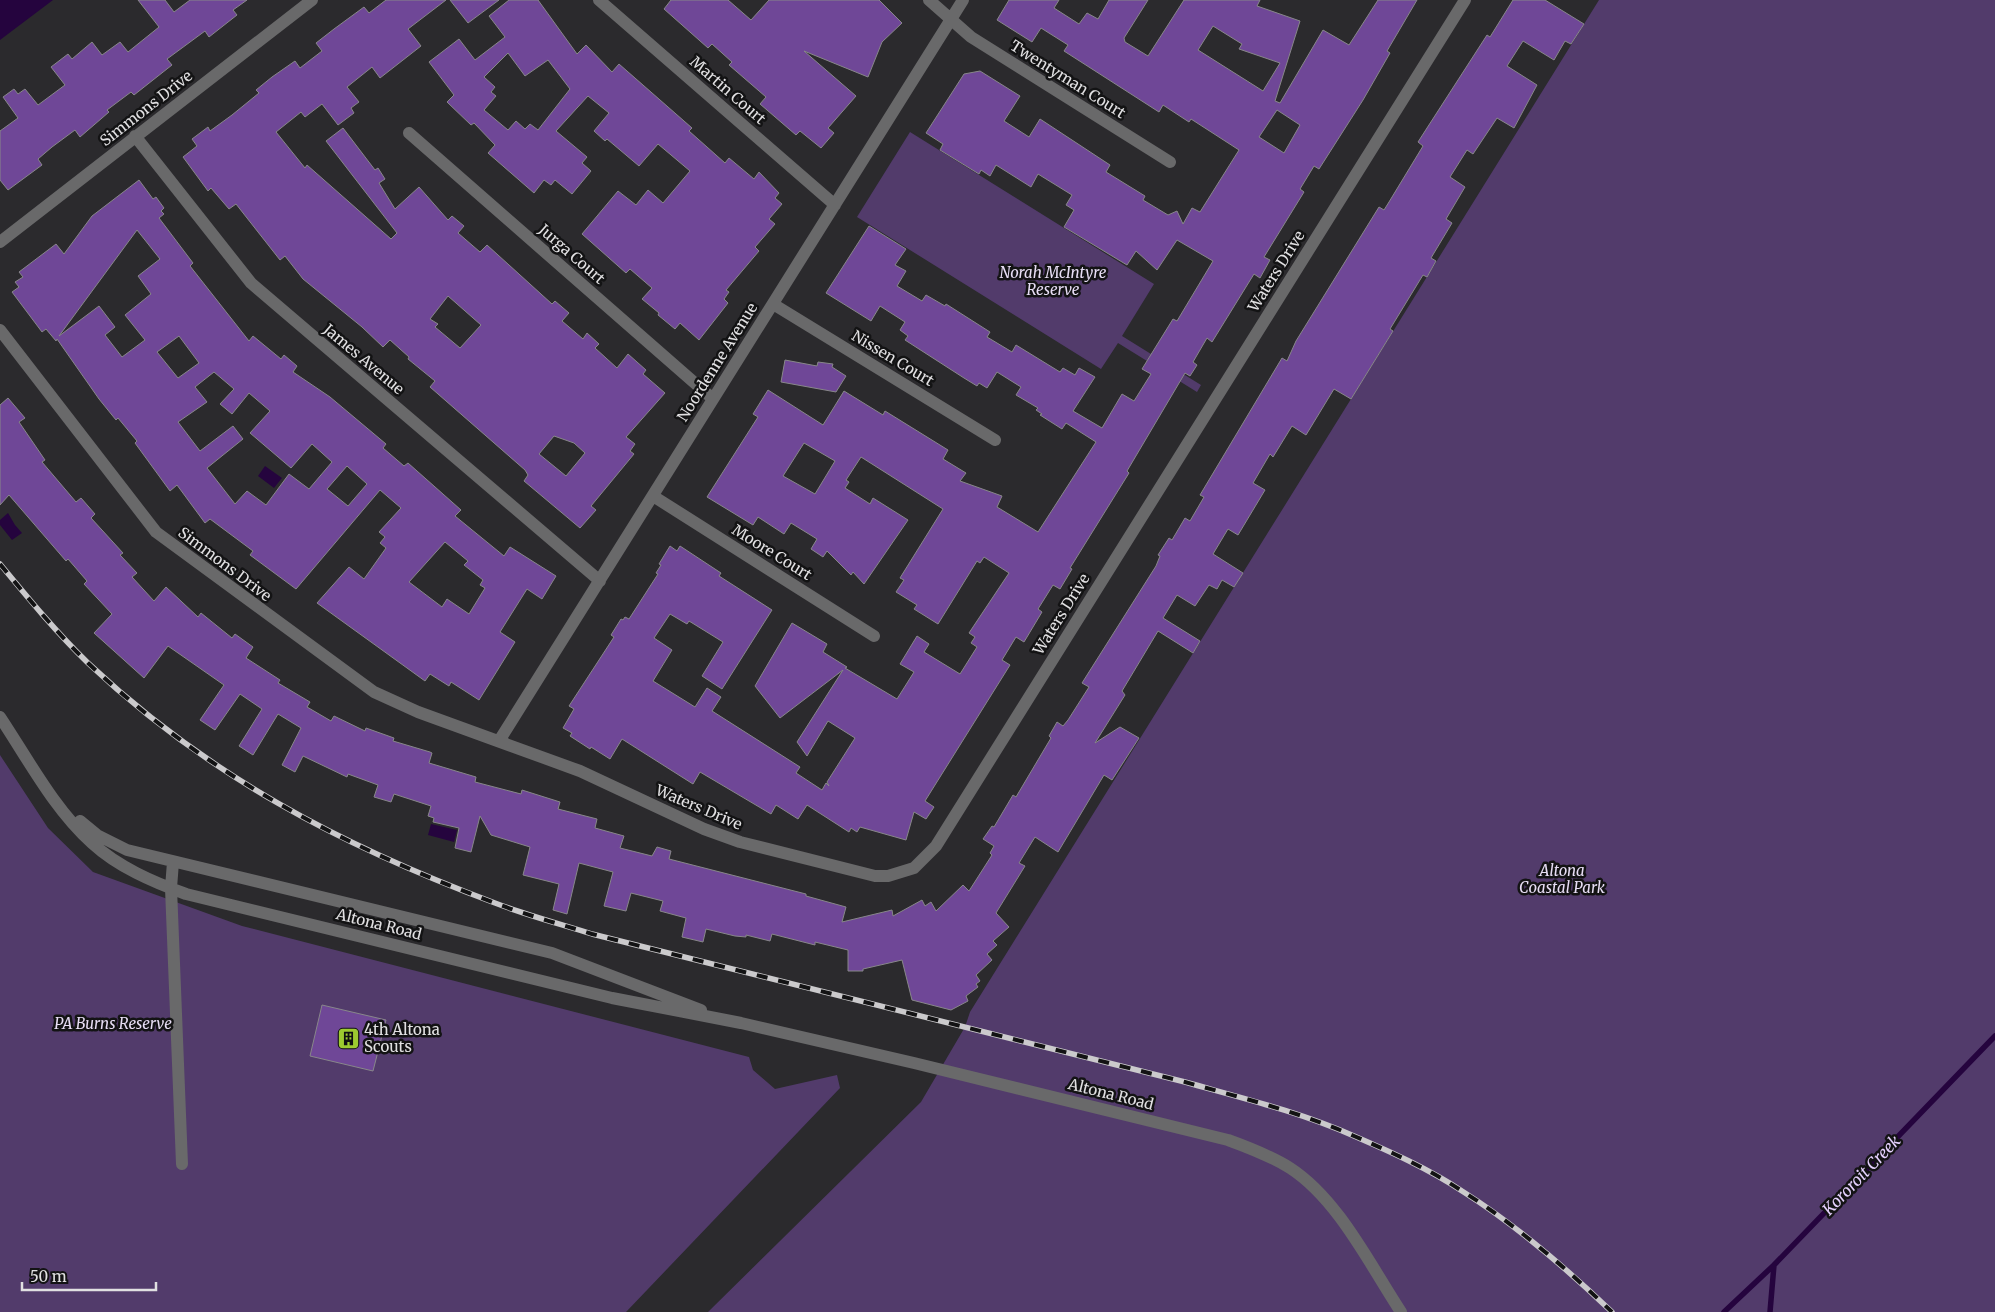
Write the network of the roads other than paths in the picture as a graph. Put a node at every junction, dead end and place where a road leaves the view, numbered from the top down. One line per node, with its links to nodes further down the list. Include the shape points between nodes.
1 (312, 0): 8 (street, Simmons Drive)
2 (599, 0): 10 (street, Martin Court)
3 (929, 0): 6 (street)
4 (963, 0): 6 (street, Noordenne Avenue)
5 (1465, 0): 20 (street, Waters Drive, via 936,846 914,868 888,876 875,876 726,838 587,774)
6 (951, 19): 9 (street, Twentyman Court, via 971,37); 10 (street, Noordenne Avenue)
7 (409, 133): 14 (street, Jurga Court)
8 (135, 136): 11 (street, Simmons Drive); 17 (street, James Avenue, via 251,283)
9 (1170, 162)
10 (835, 205): 12 (street, Noordenne Avenue)
11 (0, 242)
12 (773, 304): 14 (street, Noordenne Avenue); 15 (street, Nissen Court)
13 (0, 330): 20 (street, Simmons Drive, via 156,532 374,692 418,712)
14 (713, 399): 16 (street, Noordenne Avenue)
15 (996, 440)
16 (653, 496): 17 (street, Noordenne Avenue); 18 (street, Moore Court)
17 (600, 581): 20 (street, Noordenne Avenue)
18 (874, 636)
19 (0, 717): 21 (street, Altona Road)
20 (499, 741)
21 (47, 787): 22 (street, Altona Road, via 97,835 127,850); 23 (street, Altona Road, via 93,844 117,862)
22 (172, 862): 23 (street); 24 (street, Altona Road, via 552,953)
23 (171, 888): 24 (street, Altona Road, via 222,904 612,998); 25 (street)
24 (741, 1024): 26 (street, Altona Road, via 914,1063 1228,1140 1253,1149 1291,1169 1326,1200)
25 (182, 1164)
26 (1401, 1312)

